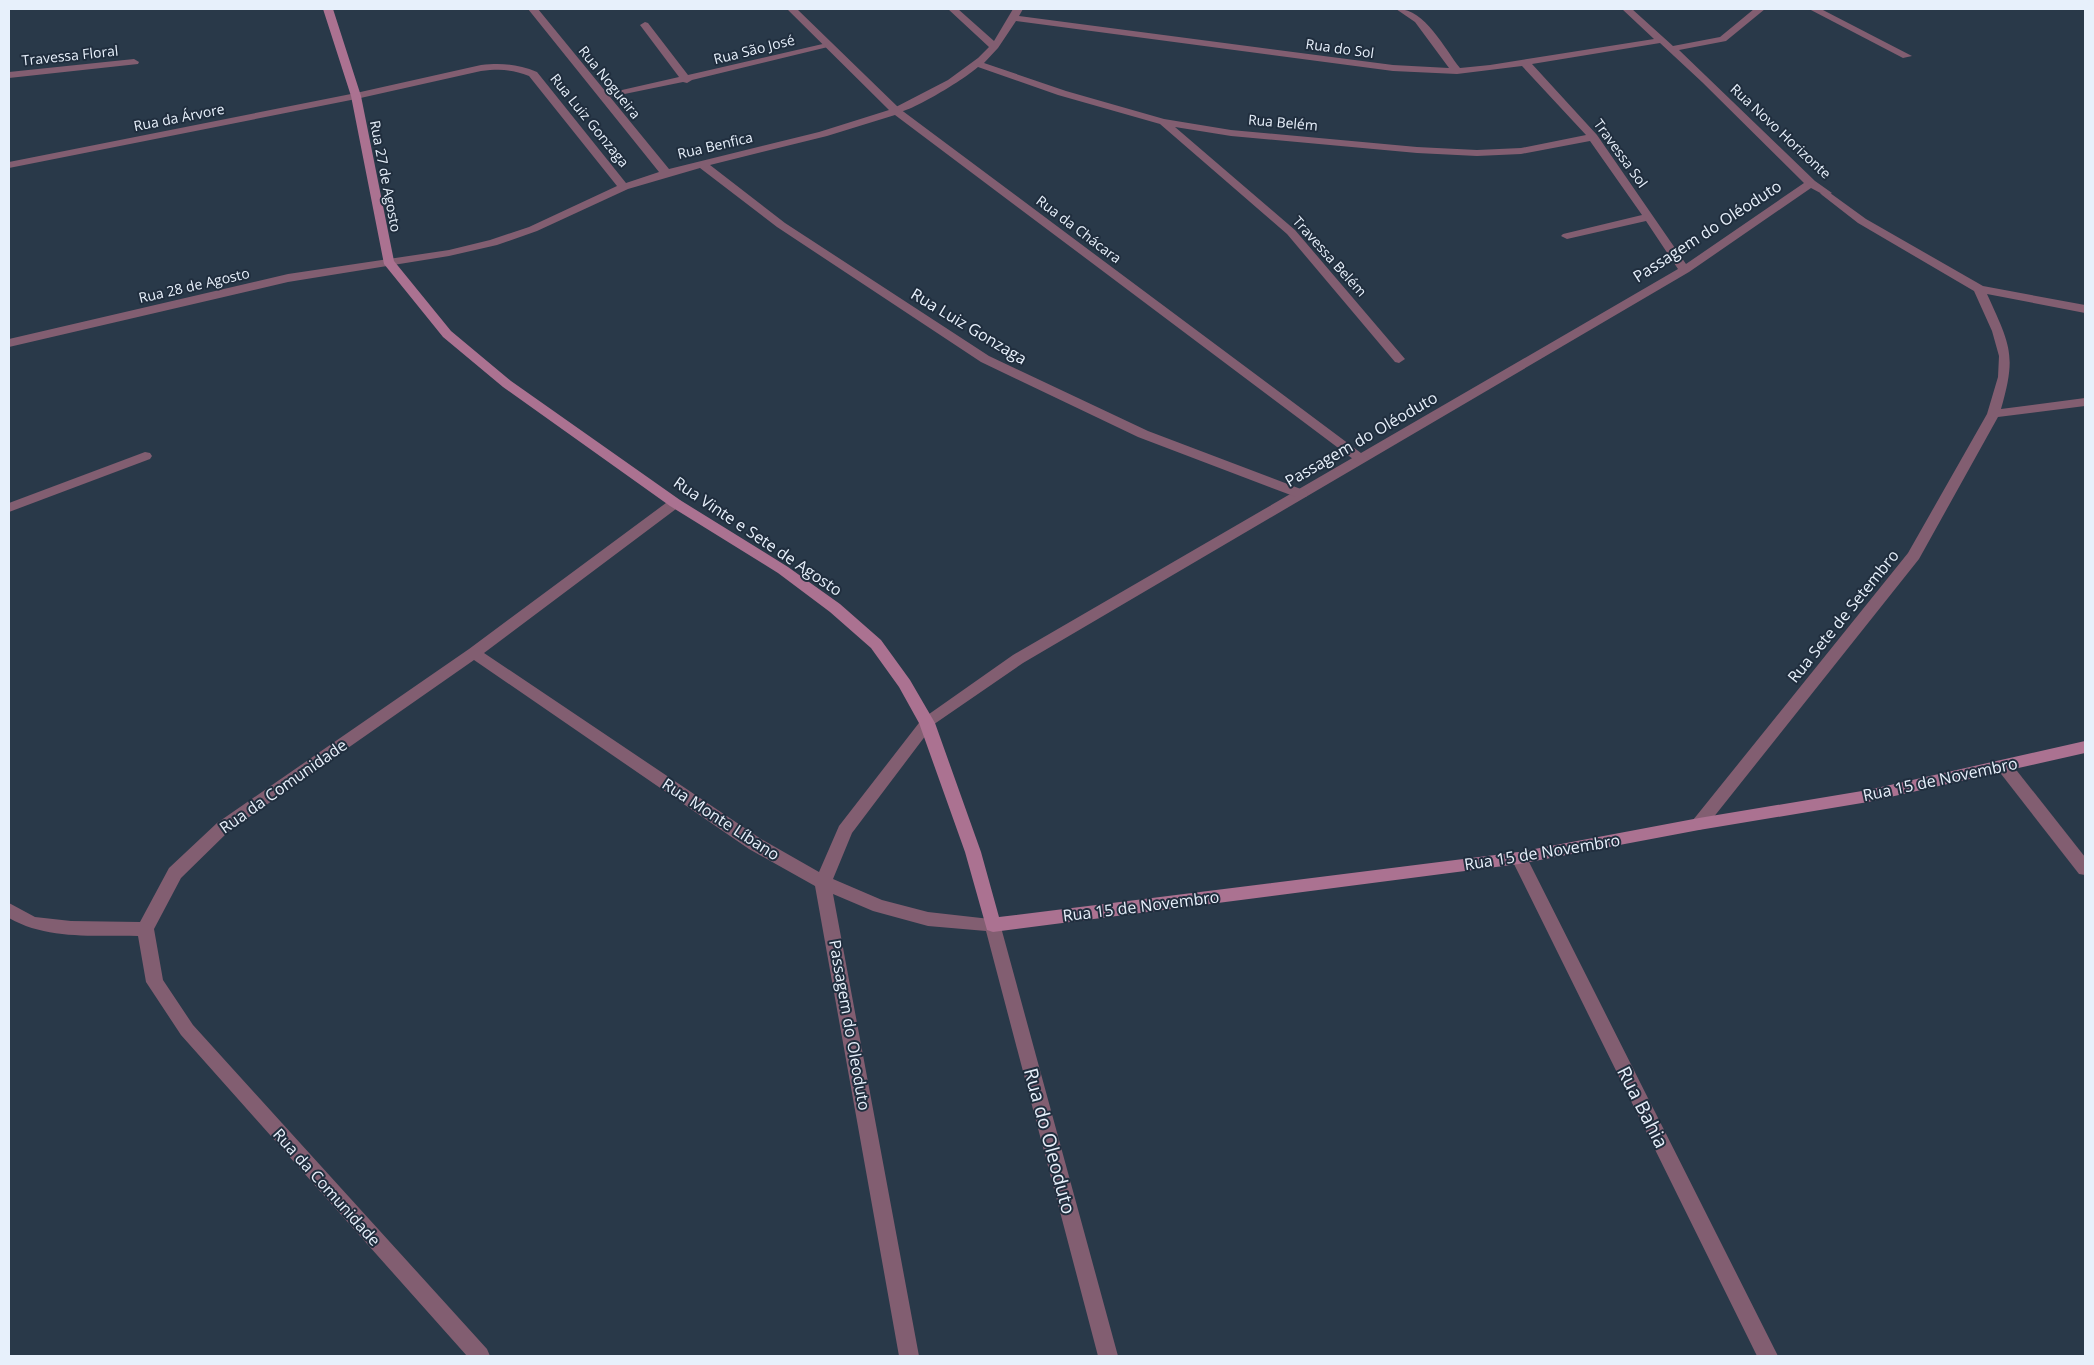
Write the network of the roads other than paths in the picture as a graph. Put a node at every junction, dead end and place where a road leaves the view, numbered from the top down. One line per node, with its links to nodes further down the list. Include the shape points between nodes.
1 (328, 9): 22 (street, Rua 27 de Agosto)
2 (533, 9): 23 (street, Rua Nogueira)
3 (792, 9): 12 (street, Rua da Chácara)
4 (953, 9): 13 (street)
5 (1401, 9): 19 (street, via 1418,20)
6 (1627, 9): 11 (street, Rua Novo Horizonte)
7 (1760, 9): 14 (street, via 1723,39)
8 (1814, 9): 15 (street)
9 (1016, 13): 13 (street, Rua Benfica); 19 (street, Rua do Sol, via 1393,68)
10 (645, 25): 21 (street)
11 (1663, 40): 14 (street, Rua Novo Horizonte); 17 (street, Rua do Sol)
12 (827, 46): 21 (street, Rua São José); 24 (street, Rua da Chácara)
13 (994, 46): 18 (street, Rua Benfica)
14 (1671, 48): 30 (street, Rua Novo Horizonte)
15 (1907, 56)
16 (134, 62): 20 (street, Travessa Floral)
17 (1524, 62): 19 (street, Rua do Sol); 26 (street, Travessa Sol)
18 (978, 64): 24 (street, Rua Benfica, via 960,78); 25 (street, Rua Belém)
19 (1457, 71)
20 (9, 74)
21 (687, 80): 23 (street, Rua São José)
22 (356, 96): 28 (street, Rua da Árvore); 31 (street, Rua Luiz Gonzaga, via 481,68 518,68 533,74); 34 (street, Rua 27 de Agosto)
23 (604, 97): 29 (street, Rua Nogueira)
24 (896, 111): 27 (street, Rua Benfica, via 823,134); 43 (street, Rua da Chácara)
25 (1163, 122): 26 (street, Rua Belém, via 1231,133 1477,153 1521,151); 39 (street, Travessa Belém, via 1291,232)
26 (1593, 137): 32 (street, Travessa Sol)
27 (700, 163): 29 (street, Rua Benfica); 44 (street, Rua Luiz Gonzaga, via 781,225 985,359 1143,434)
28 (9, 165)
29 (666, 173): 31 (street, Rua Benfica)
30 (1811, 183): 35 (street, Passagem do Oléoduto); 36 (street, Rua Novo Horizonte, via 1862,221)
31 (624, 187): 34 (street, Rua Benfica, via 533,229 493,243)
32 (1649, 217): 33 (street); 35 (street, Travessa Sol)
33 (1567, 236)
34 (388, 262): 38 (street, Rua 28 de Agosto, via 288,278); 45 (street, Rua Vinte e Sete de Agosto, via 447,334 507,384)
35 (1685, 270): 43 (street, Passagem do Oléoduto)
36 (1979, 289): 37 (street, Rua Novo Horizonte); 41 (street, via 1998,331 2005,356 2004,377)
37 (2085, 309)
38 (9, 343)
39 (1399, 359)
40 (2085, 402): 41 (street)
41 (1993, 414): 51 (street, Rua Sete de Setembro, via 1914,556)
42 (145, 456): 46 (street)
43 (1362, 459): 44 (street, Passagem do Oléoduto)
44 (1301, 494): 48 (street, Passagem do Oléoduto, via 1018,659)
45 (674, 503): 47 (street, Rua da Comunidade); 48 (street, Rua Vinte e Sete de Agosto, via 783,570 835,608 876,644)
46 (9, 508)
47 (474, 653): 54 (street, Rua Monte Líbano, via 755,844); 57 (street, Rua da Comunidade, via 223,827 176,874)
48 (927, 722): 54 (street, via 845,830); 56 (street, Rua Vinte e Sete de Agosto, via 973,852)
49 (2085, 747): 50 (street, Rua 15 de Novembro)
50 (2004, 766): 51 (street, Rua 15 de Novembro, via 1868,796); 53 (street)
51 (1699, 824): 52 (street, Rua 15 de Novembro)
52 (1519, 858): 56 (street, Rua 15 de Novembro); 61 (street, Rua Bahia)
53 (2085, 869)
54 (823, 882): 56 (street, Rua Monte Líbano, via 879,906 928,919); 59 (street, Passagem do Oleoduto)
55 (9, 910): 57 (street, via 32,923 71,928)
56 (993, 925): 60 (street, Rua do Oleoduto)
57 (145, 929): 58 (street, Rua da Comunidade, via 155,982 187,1030)
58 (480, 1356)
59 (909, 1356)
60 (1108, 1356)
61 (1768, 1356)

